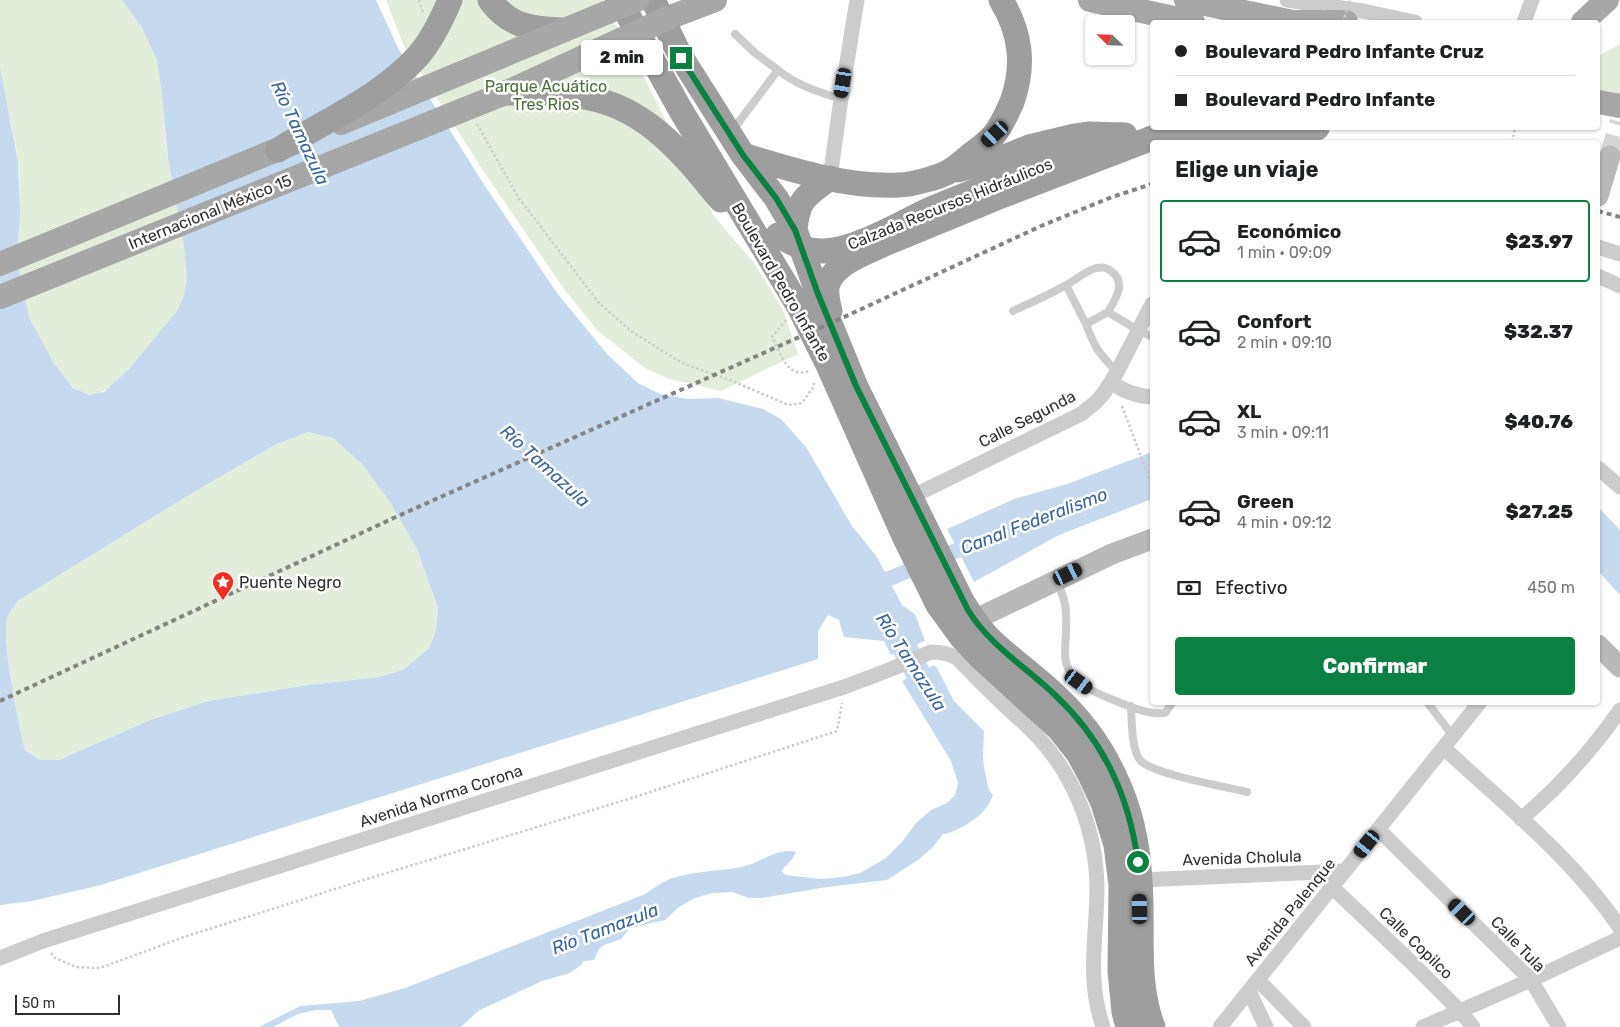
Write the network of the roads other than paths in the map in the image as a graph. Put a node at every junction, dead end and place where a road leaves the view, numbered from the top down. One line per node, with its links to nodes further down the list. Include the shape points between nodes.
1 (450, 0): 36 (highway, bridge, via 428,43 399,74)
2 (490, 0): 22 (highway, via 503,15 523,26)
3 (715, 0): 13 (main road, Internacional México 15)
4 (857, 0): 26 (street)
5 (1001, 0): 29 (highway, via 1014,27 1020,50 1019,74)
6 (1090, 0): 15 (main road)
7 (1186, 0): 16 (main road)
8 (1287, 0): 14 (street)
9 (1532, 0): 19 (street)
10 (1608, 0): 20 (main road)
11 (627, 4): 22 (main road, Internacional México 15, bridge); 41 (highway, via 645,41 662,56 758,213)
12 (1620, 8): 21 (main road)
13 (661, 9): 25 (main road, Internacional México 15, bridge); 34 (highway, Boulevard Pedro Infante, via 681,58)
14 (1354, 14): 17 (main road); 18 (street)
15 (1184, 20)
16 (1282, 20)
17 (1334, 20)
18 (1400, 20)
19 (1525, 20)
20 (1585, 20)
21 (1599, 20)
22 (560, 30): 36 (main road, Internacional México 15, bridge)
23 (735, 34): 24 (lane)
24 (778, 70): 26 (lane, via 802,85); 34 (lane)
25 (505, 93): 41 (highway, via 569,94 626,109 654,128); 48 (main road, Internacional México 15, bridge)
26 (840, 99): 39 (street)
27 (1600, 102): 28 (main road)
28 (1620, 106)
29 (1007, 115): 35 (highway, via 1014,137); 38 (highway, via 995,134)
30 (1173, 130): 33 (highway, Calzada Recursos Hidráulicos); 55 (highway, Calzada Recursos Hidráulicos, via 882,245 854,258 834,274 827,288 827,297)
31 (1242, 130): 32 (highway, Calzada Recursos Hidráulicos, via 1286,133)
32 (1310, 130)
33 (1128, 134): 35 (highway, via 1088,134); 41 (highway, Calzada Recursos Hidráulicos, bridge, via 947,202 836,250 822,252 798,247)
34 (736, 145): 39 (highway, via 790,170); 41 (highway, Boulevard Pedro Infante, via 776,198)
35 (1029, 147): 38 (highway, via 1002,158)
36 (278, 150): 44 (main road, Internacional México 15, bridge)
37 (1610, 156): 40 (main road)
38 (948, 172): 39 (highway, via 900,185)
39 (830, 178): 41 (highway, via 804,198 796,214)
40 (1600, 189)
41 (777, 235): 55 (highway, Boulevard Pedro Infante, via 818,294); 60 (highway, Boulevard Pedro Infante, via 798,306 822,367)
42 (1600, 248): 43 (street)
43 (1620, 254)
44 (0, 264)
45 (1600, 277): 47 (street)
46 (1066, 285): 49 (lane); 50 (lane, via 1094,268 1108,268 1120,282); 52 (lane)
47 (1620, 286)
48 (0, 297)
49 (1013, 311)
50 (1108, 312): 52 (lane); 53 (lane)
51 (1150, 314): 53 (street, Calle Segunda)
52 (1086, 324): 54 (lane, via 1094,346)
53 (1146, 333): 54 (street, Calle Segunda)
54 (1114, 377): 56 (street, via 1124,392); 59 (street, Calle Segunda, via 1095,402 1080,414)
55 (856, 386): 59 (highway, Boulevard Pedro Infante)
56 (1150, 397)
57 (1600, 470): 58 (street)
58 (1620, 486)
59 (911, 497): 60 (highway, Boulevard Pedro Infante)
60 (914, 530): 63 (highway, Boulevard Pedro Infante, via 960,593); 85 (highway, Boulevard Pedro Infante, via 935,600 952,625 980,658 1059,729 1078,753 1103,803 1116,845 1121,885 1120,971)
61 (1150, 540): 62 (main road)
62 (1054, 581): 63 (main road); 69 (lane, via 1059,586 1066,611 1065,656 1071,674 1088,688)
63 (974, 620): 76 (highway, Boulevard Pedro Infante, via 988,638 1056,695 1102,751 1128,810)
64 (1600, 647): 65 (main road)
65 (1620, 667)
66 (1171, 705): 69 (lane, via 1164,713 1158,714)
67 (1429, 705): 71 (lane)
68 (1478, 705): 71 (street, Avenida Palenque)
69 (1131, 706): 72 (lane, via 1136,752 1143,763 1151,768)
70 (1620, 710): 73 (street, via 1570,773)
71 (1449, 742): 73 (street); 74 (street, Avenida Palenque)
72 (1247, 792)
73 (1521, 819): 78 (street, via 1604,904)
74 (1378, 830): 75 (street, Avenida Palenque); 81 (street, Calle Tula)
75 (1345, 871): 76 (street, Avenida Cholula); 77 (street, Avenida Palenque)
76 (1140, 880): 86 (highway, Boulevard Pedro Infante, via 1142,967 1145,998)
77 (1332, 887): 82 (street, Avenida Palenque); 83 (street, Calle Copilco)
78 (1620, 928)
79 (1620, 938): 81 (street)
80 (0, 958): 84 (street, Avenida Norma Corona, via 43,941 844,687 931,652 957,658 1037,736 1054,757 1080,801 1095,862 1097,887 1092,955 1097,1009)
81 (1531, 980): 83 (street); 92 (street, Calle Tula)
82 (1253, 986): 87 (street, Avenida Palenque); 88 (street); 89 (street)
83 (1459, 1010): 90 (street); 91 (street, Calle Copilco)
84 (1103, 1027)
85 (1128, 1027)
86 (1153, 1027)
87 (1220, 1027)
88 (1266, 1027)
89 (1304, 1027)
90 (1423, 1027)
91 (1473, 1027)
92 (1559, 1027)

